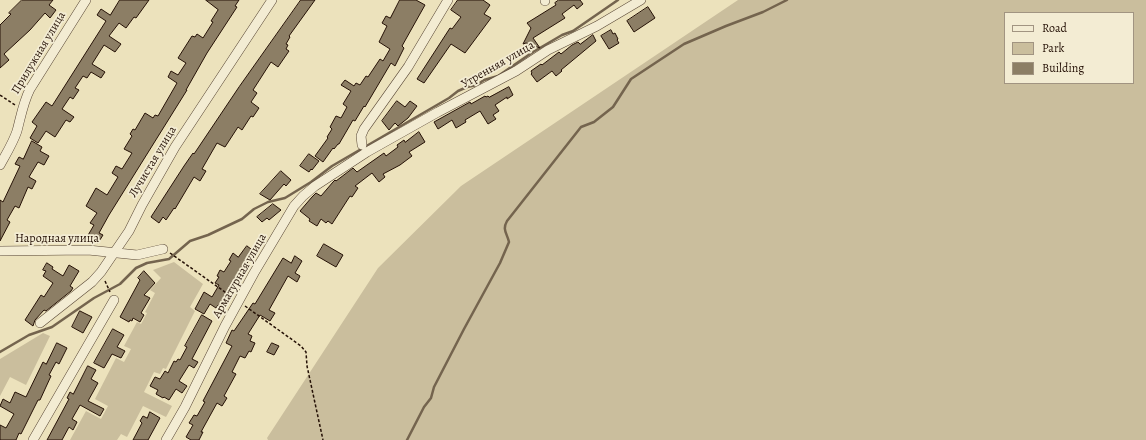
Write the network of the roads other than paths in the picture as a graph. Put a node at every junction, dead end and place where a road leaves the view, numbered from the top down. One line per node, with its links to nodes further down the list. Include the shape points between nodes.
1 (86, 0): 6 (street, Прилужная улица, via 30,88 17,132)
2 (272, 0): 9 (street, Лучистая улица, via 175,147)
3 (448, 0): 5 (street, via 408,67 364,129 361,136)
4 (641, 0): 5 (street, Утренняя улица, via 516,70)
5 (365, 149): 13 (street, Арматурная улица, via 303,196 290,213 224,326)
6 (0, 165)
7 (0, 251): 9 (street, Народная улица)
8 (166, 251): 9 (street, Народная улица, via 137,255)
9 (115, 252): 11 (street, Лучистая улица, via 92,282)
10 (112, 297): 12 (street)
11 (40, 323)
12 (33, 440)
13 (166, 440)

